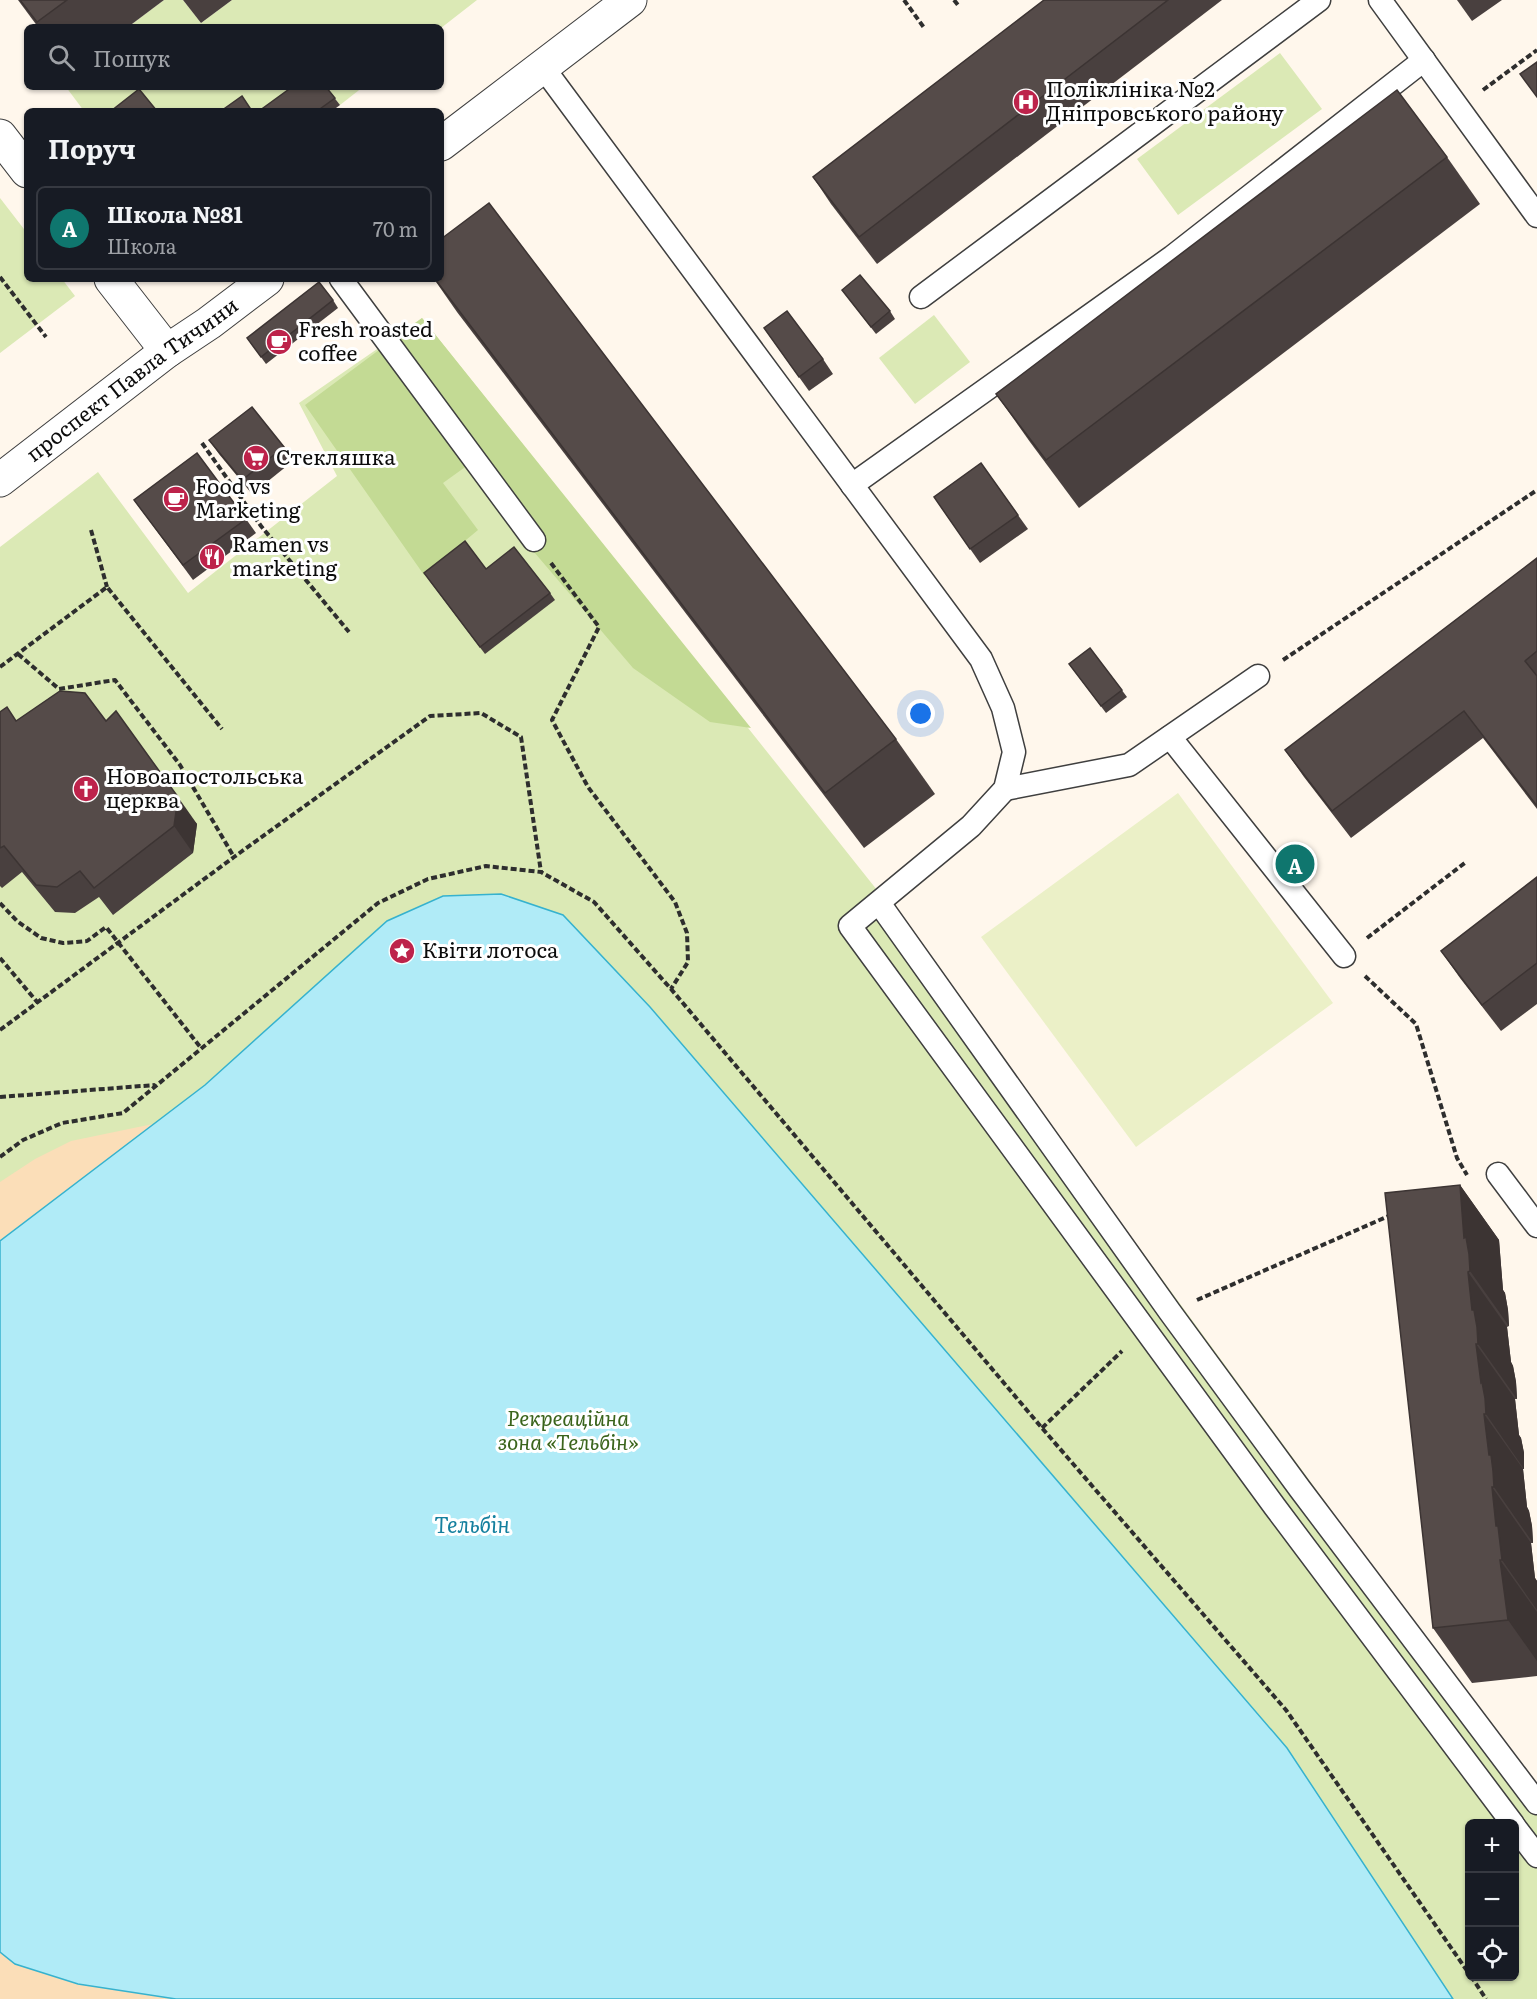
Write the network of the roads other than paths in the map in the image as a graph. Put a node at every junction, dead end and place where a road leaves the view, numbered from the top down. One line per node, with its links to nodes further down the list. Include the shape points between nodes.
1 (630, 0): 5 (street)
2 (1319, 0): 13 (lane)
3 (1380, 0): 4 (lane)
4 (1424, 60): 9 (lane); 16 (lane, via 1172,257)
5 (542, 66): 7 (street); 16 (lane)
6 (0, 136): 8 (street)
7 (444, 142)
8 (24, 167)
9 (1537, 216)
10 (113, 282): 14 (street)
11 (263, 282): 14 (street, проспект Павла Тичини)
12 (343, 282): 17 (lane)
13 (921, 297)
14 (167, 351): 15 (street, проспект Павла Тичини)
15 (0, 480)
16 (852, 485): 20 (lane, via 981,659 1003,708 1014,752)
17 (534, 540)
18 (1258, 676): 19 (lane)
19 (1170, 737): 20 (lane, via 1129,765); 22 (lane)
20 (1005, 789): 21 (lane, via 971,826)
21 (879, 903): 25 (lane, via 1170,1312); 26 (lane, via 850,926 1275,1508)
22 (1344, 956)
23 (1498, 1174): 24 (lane)
24 (1537, 1226)
25 (1537, 1803)
26 (1509, 1819)
27 (1519, 1832): 28 (lane)
28 (1537, 1856)

